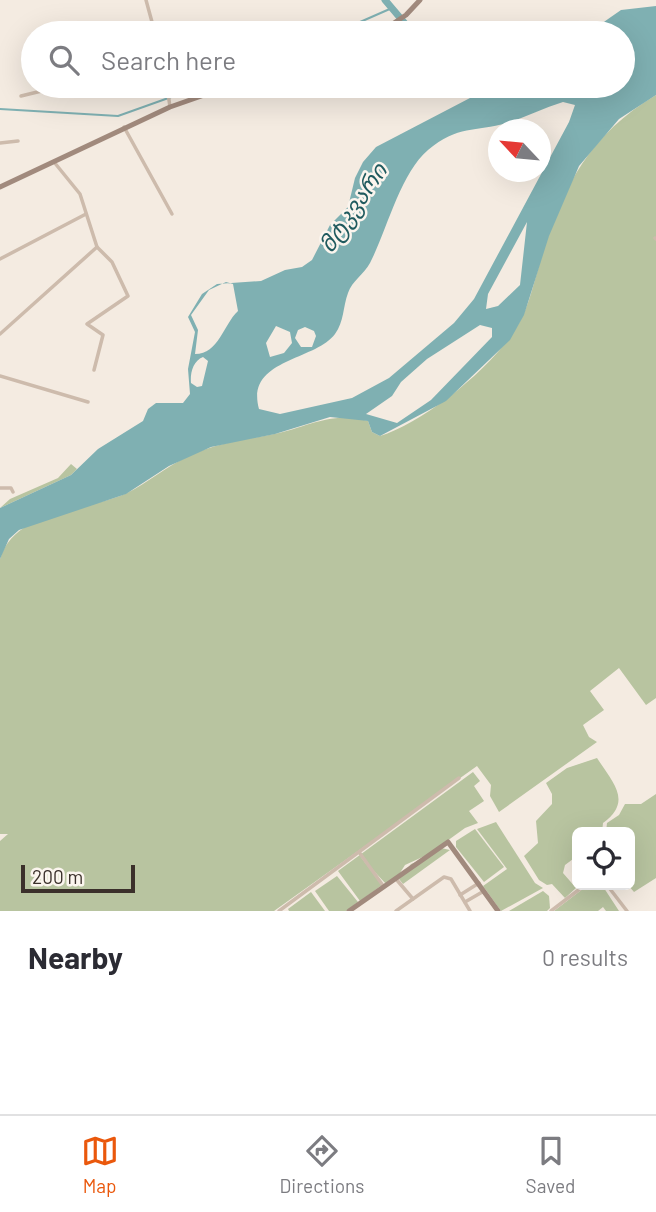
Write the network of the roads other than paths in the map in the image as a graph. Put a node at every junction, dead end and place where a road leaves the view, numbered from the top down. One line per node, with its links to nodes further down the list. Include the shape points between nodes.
1 (146, 0): 3 (street)
2 (420, 0): 4 (main road)
3 (152, 21)
4 (398, 21)
5 (169, 98): 7 (street)
6 (190, 98): 7 (main road)
7 (170, 104): 8 (main road)
8 (124, 127): 11 (main road); 14 (street)
9 (18, 141): 10 (street)
10 (0, 143)
11 (54, 162): 12 (main road); 13 (street, via 80,194)
12 (0, 187)
13 (86, 214): 15 (street); 16 (street)
14 (172, 214)
15 (97, 247): 17 (street); 18 (street, via 111,262 128,296 87,324 103,335)
16 (0, 259)
17 (0, 334)
18 (94, 370)
19 (0, 376): 20 (street)
20 (88, 402)
21 (0, 488): 22 (street)
22 (13, 492)
23 (459, 778): 24 (street)
24 (359, 852): 27 (street); 34 (street)
25 (396, 879): 26 (main road, via 448,842); 27 (main road); 32 (street)
26 (479, 883): 30 (main road); 31 (street)
27 (384, 887): 35 (main road)
28 (578, 890): 39 (street)
29 (611, 890): 40 (street)
30 (484, 891): 33 (street); 38 (main road)
31 (460, 895): 32 (street, via 451,879 444,877); 33 (street)
32 (413, 899): 36 (street)
33 (465, 903): 37 (street)
34 (279, 911)
35 (349, 911)
36 (396, 911)
37 (470, 911)
38 (498, 911)
39 (551, 911)
40 (627, 911)

